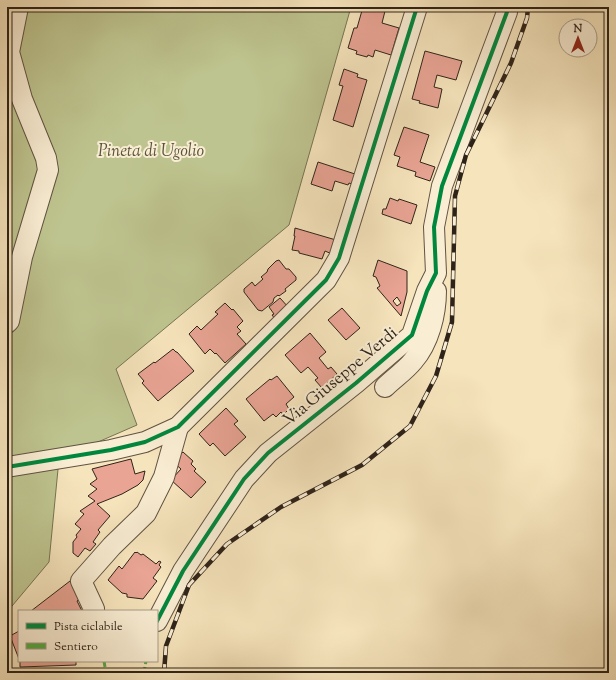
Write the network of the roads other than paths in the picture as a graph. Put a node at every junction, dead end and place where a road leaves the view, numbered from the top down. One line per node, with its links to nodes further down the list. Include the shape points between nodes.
1 (18, 7): 5 (street, via 9,52 22,99 46,158 48,170 22,257)
2 (417, 7): 7 (street, via 339,258 326,280)
3 (507, 7): 4 (street, Via Giuseppe Verdi, via 442,186 434,227)
4 (436, 273): 6 (street, via 436,303 427,339 413,361); 10 (street, Via Giuseppe Verdi, via 412,335 268,454 244,479 183,571)
5 (7, 323)
6 (385, 387)
7 (178, 427): 8 (street, via 145,442 111,450); 9 (street, via 164,477 146,513 81,581)
8 (7, 467)
9 (94, 609)
10 (158, 619)

